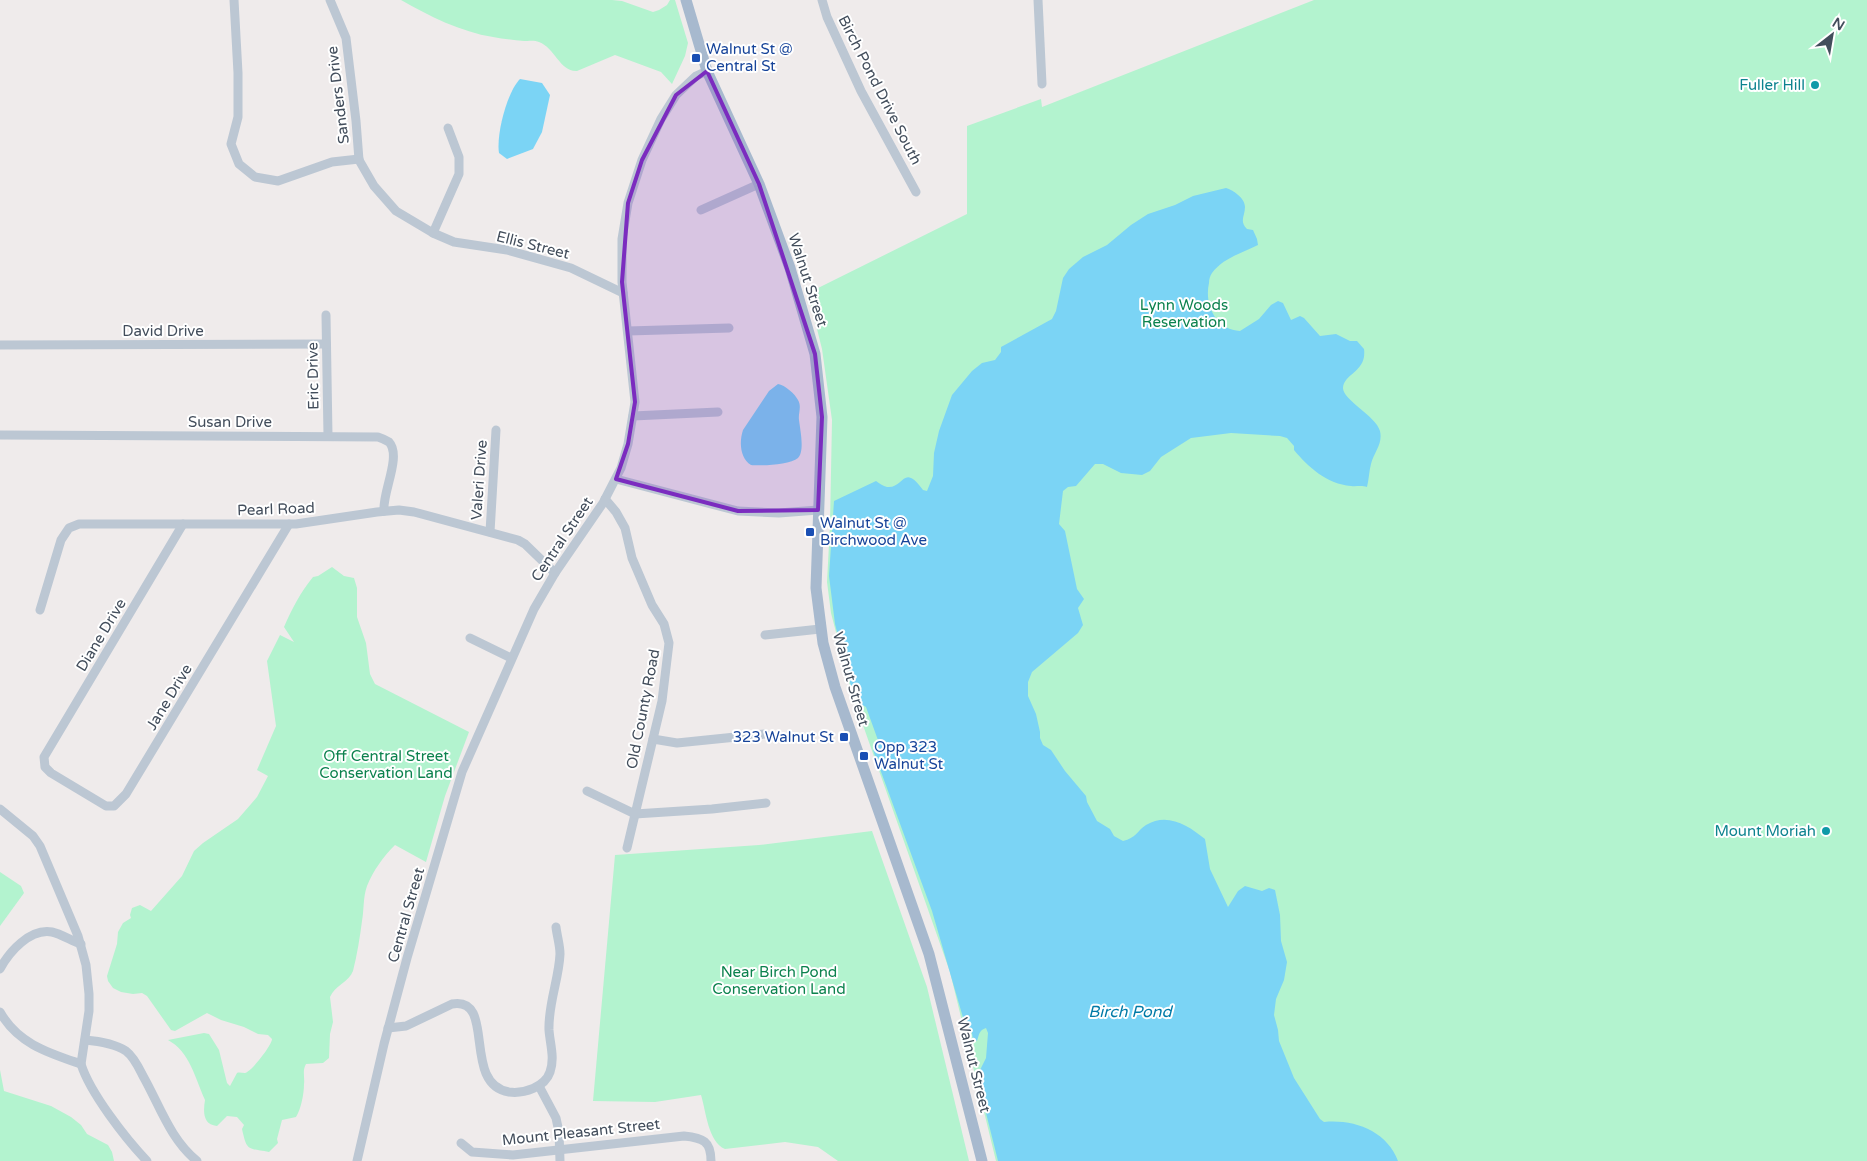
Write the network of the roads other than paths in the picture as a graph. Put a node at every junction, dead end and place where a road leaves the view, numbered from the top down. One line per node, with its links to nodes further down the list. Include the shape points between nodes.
1 (234, 0): 9 (street, Sanders Drive, via 238,117 231,144 240,164 255,177 278,182 332,162)
2 (330, 0): 9 (street, Sanders Drive, via 346,38)
3 (686, 0): 6 (main road, Walnut Street)
4 (822, 0): 11 (street, Birch Pond Drive South, via 861,91)
5 (1038, 0): 7 (street)
6 (707, 71): 10 (main road, Walnut Street); 14 (street, Central Street, via 696,76 676,95 642,160 628,203 622,239)
7 (1042, 84)
8 (448, 128): 13 (street, via 459,157 460,174)
9 (359, 159): 13 (street, Sanders Drive, via 374,186 396,211)
10 (759, 184): 12 (street); 27 (main road, Walnut Street, via 790,268 816,354 822,417)
11 (916, 192)
12 (701, 210)
13 (433, 233): 14 (street, Ellis Street, via 454,242 507,250 571,268)
14 (623, 293): 17 (street, Central Street)
15 (326, 315): 18 (street, Eric Drive)
16 (730, 328): 17 (street)
17 (628, 331): 21 (street, Central Street, via 635,402)
18 (326, 344): 19 (street, David Drive); 24 (street, Eric Drive)
19 (0, 345)
20 (718, 412): 21 (street)
21 (633, 416): 25 (street, Central Street)
22 (496, 430): 31 (street, Valeri Drive)
23 (0, 435): 24 (street, Susan Drive)
24 (328, 436): 28 (street, Susan Drive, via 378,437 389,442 394,457)
25 (616, 479): 26 (street, Central Street); 27 (street, via 738,511)
26 (605, 499): 32 (street, Central Street); 39 (street, Old County Road, via 625,528 632,558 652,605 664,624 669,642 662,700)
27 (818, 510): 34 (main road, Walnut Street, via 816,588)
28 (384, 511): 30 (street, Pearl Road); 31 (street, Pearl Road, via 414,512)
29 (183, 524): 30 (street, Pearl Road); 33 (street, Pearl Road, via 73,526 61,540); 40 (street, Diane Drive)
30 (289, 524): 40 (street, Jane Drive, via 119,803 110,807 102,804 51,772)
31 (490, 532): 32 (street, Pearl Road, via 522,542)
32 (555, 573): 37 (street, Central Street)
33 (40, 610)
34 (820, 629): 35 (street); 61 (main road, Walnut Street, via 835,687 936,974)
35 (765, 635)
36 (470, 638): 37 (street)
37 (511, 658): 50 (street, Central Street, via 457,786)
38 (765, 734): 39 (street, via 677,743)
39 (653, 739): 44 (street, Old County Road)
40 (43, 760)
41 (587, 791): 44 (street)
42 (766, 803): 44 (street)
43 (0, 809): 47 (street, via 40,846)
44 (635, 814): 45 (street, Old County Road)
45 (627, 848)
46 (556, 927): 53 (street, via 560,954 549,1029 550,1072)
47 (81, 944): 48 (street, via 52,932 37,933 10,953); 51 (street, via 89,994)
48 (0, 969)
49 (0, 1012): 52 (street, via 13,1031 28,1043)
50 (388, 1028): 53 (street, via 406,1026 461,1002 471,1008 476,1017 483,1068 494,1085 508,1092 523,1092); 58 (street, Central Street)
51 (85, 1040): 52 (street); 57 (street, via 130,1054 172,1134)
52 (82, 1064): 56 (street, via 85,1076)
53 (539, 1086): 55 (street, via 556,1118)
54 (461, 1143): 55 (street, Mount Pleasant Street, via 472,1152 491,1154)
55 (559, 1151): 59 (street); 60 (street, Mount Pleasant Street, via 684,1136 706,1142 711,1150)
56 (146, 1161)
57 (197, 1161)
58 (357, 1161)
59 (560, 1161)
60 (711, 1161)
61 (982, 1161)

